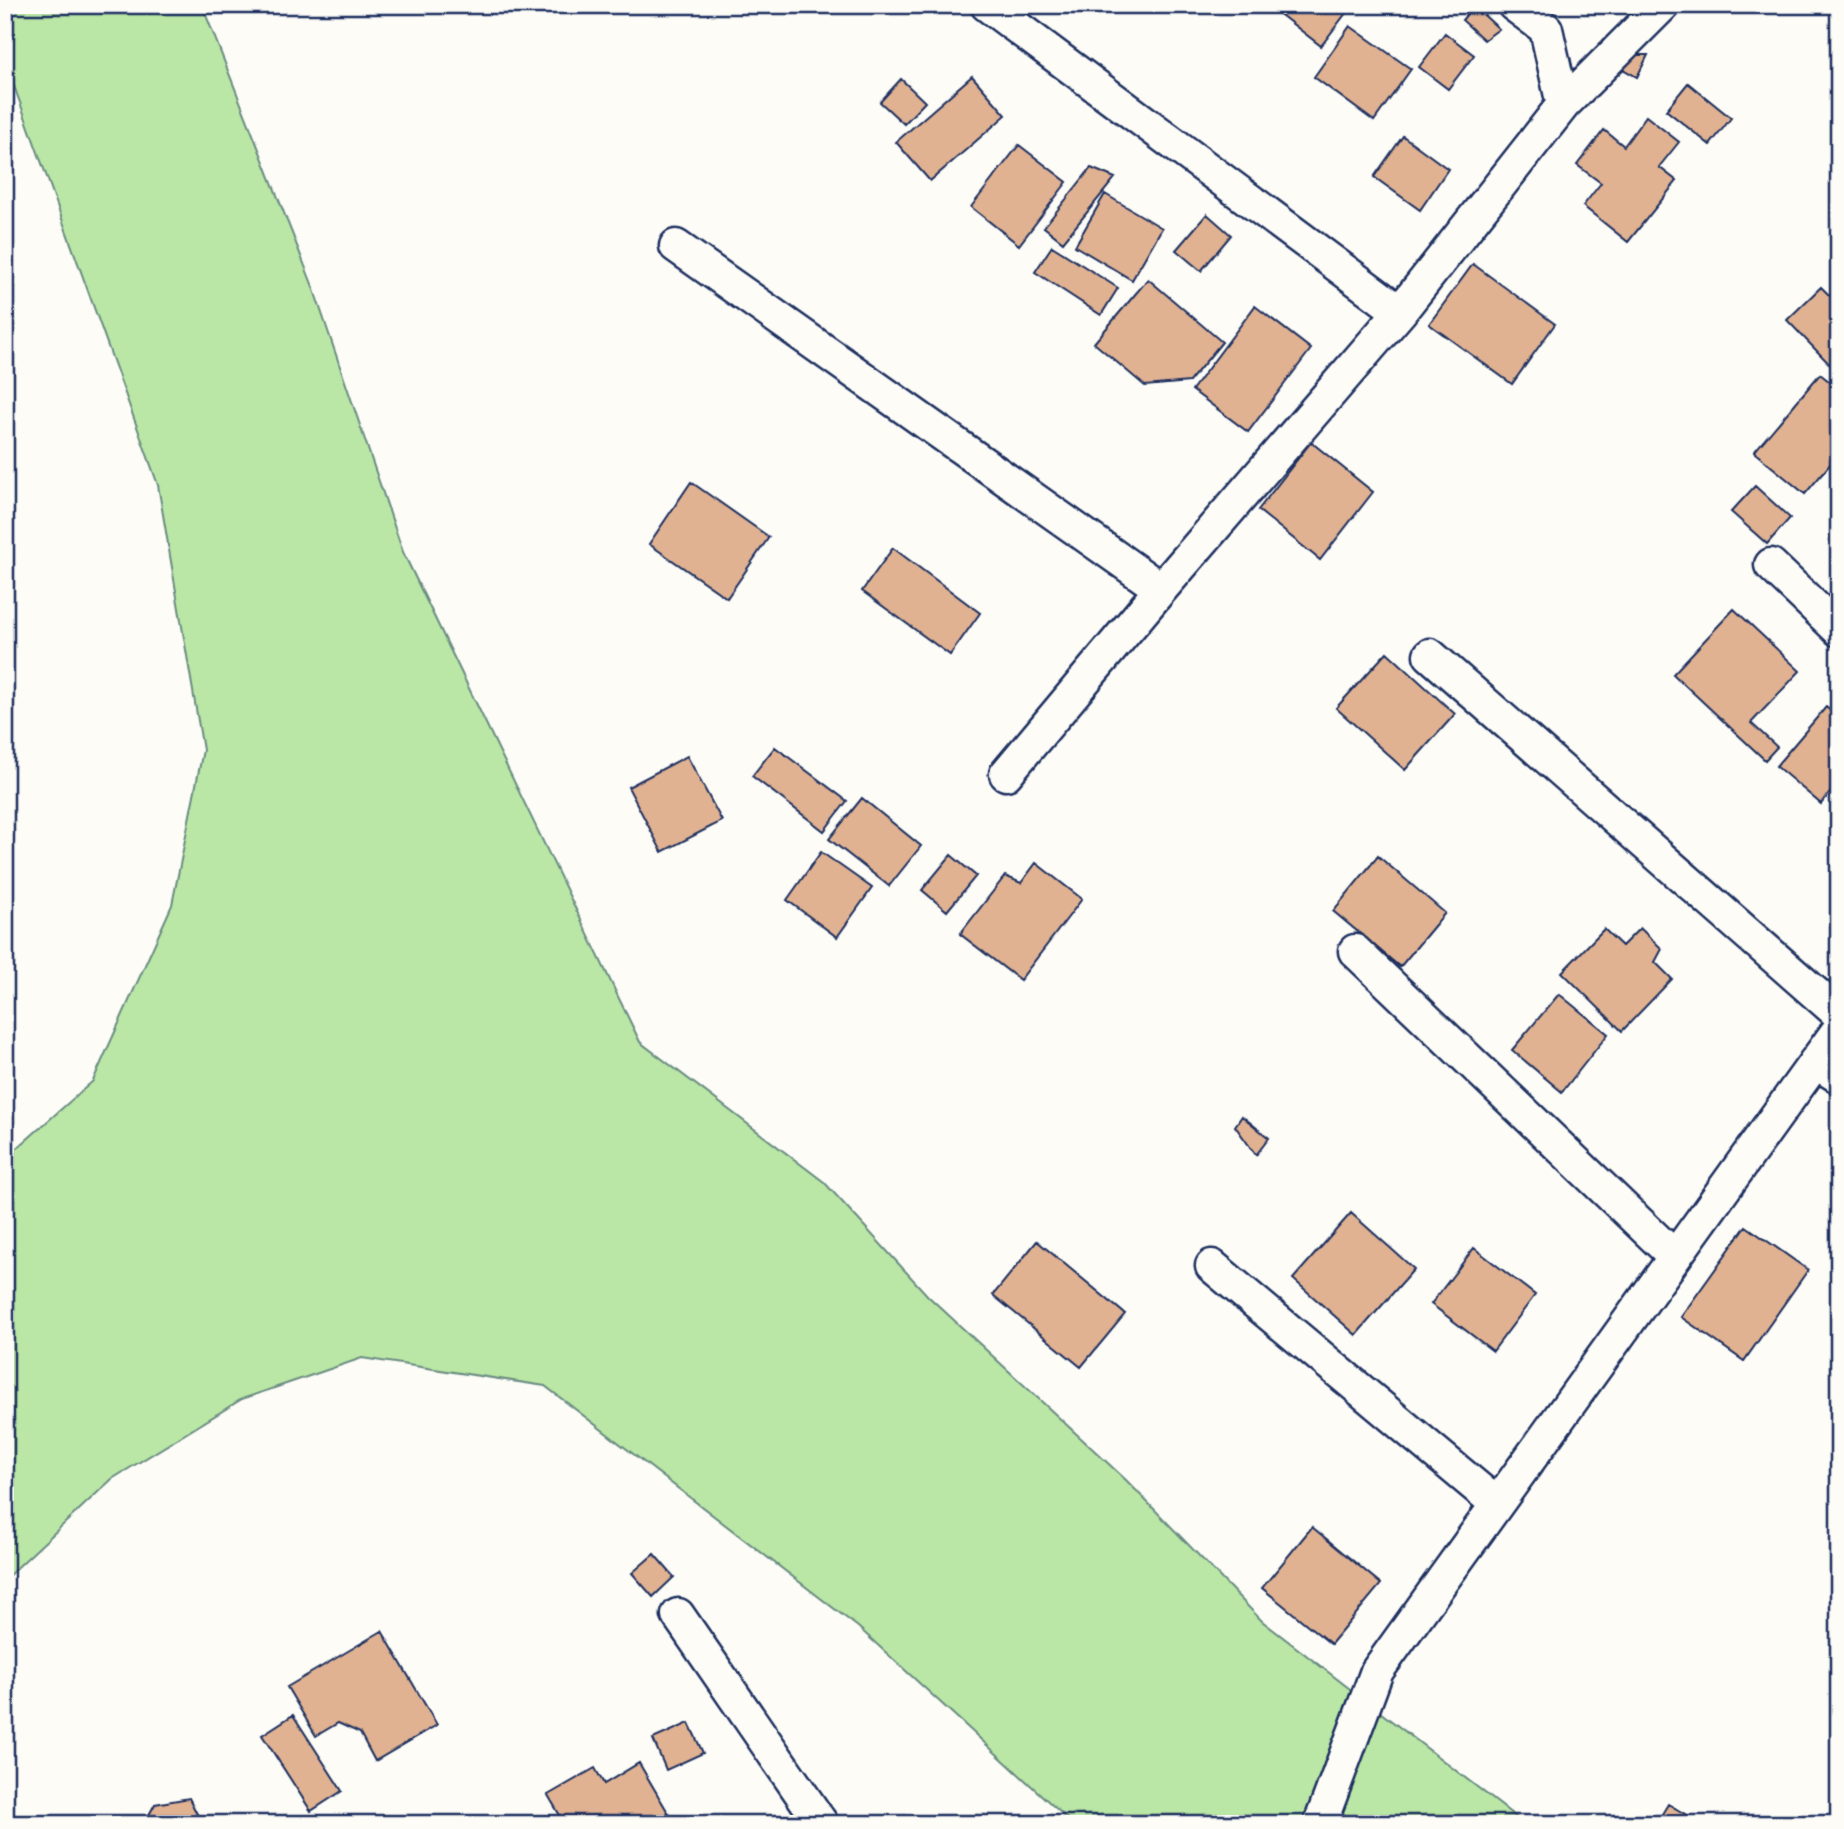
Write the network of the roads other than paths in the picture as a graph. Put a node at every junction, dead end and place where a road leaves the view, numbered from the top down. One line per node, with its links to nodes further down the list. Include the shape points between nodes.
1 (987, 5): 6 (street)
2 (1514, 5): 4 (street, via 1546,29)
3 (1663, 5): 4 (street)
4 (1563, 105): 6 (street)
5 (676, 246): 8 (street)
6 (1400, 312): 8 (street)
7 (1771, 565): 9 (street)
8 (1161, 589): 11 (street)
9 (1839, 630)
10 (1430, 655): 13 (street)
11 (1006, 774)
12 (1355, 951): 16 (street)
13 (1839, 1014)
14 (1839, 1029): 15 (street)
15 (1827, 1069): 16 (street)
16 (1675, 1257): 18 (street)
17 (1212, 1266): 18 (street)
18 (1497, 1504): 21 (street, via 1377,1671)
19 (678, 1615): 20 (street)
20 (822, 1824)
21 (1320, 1824)

